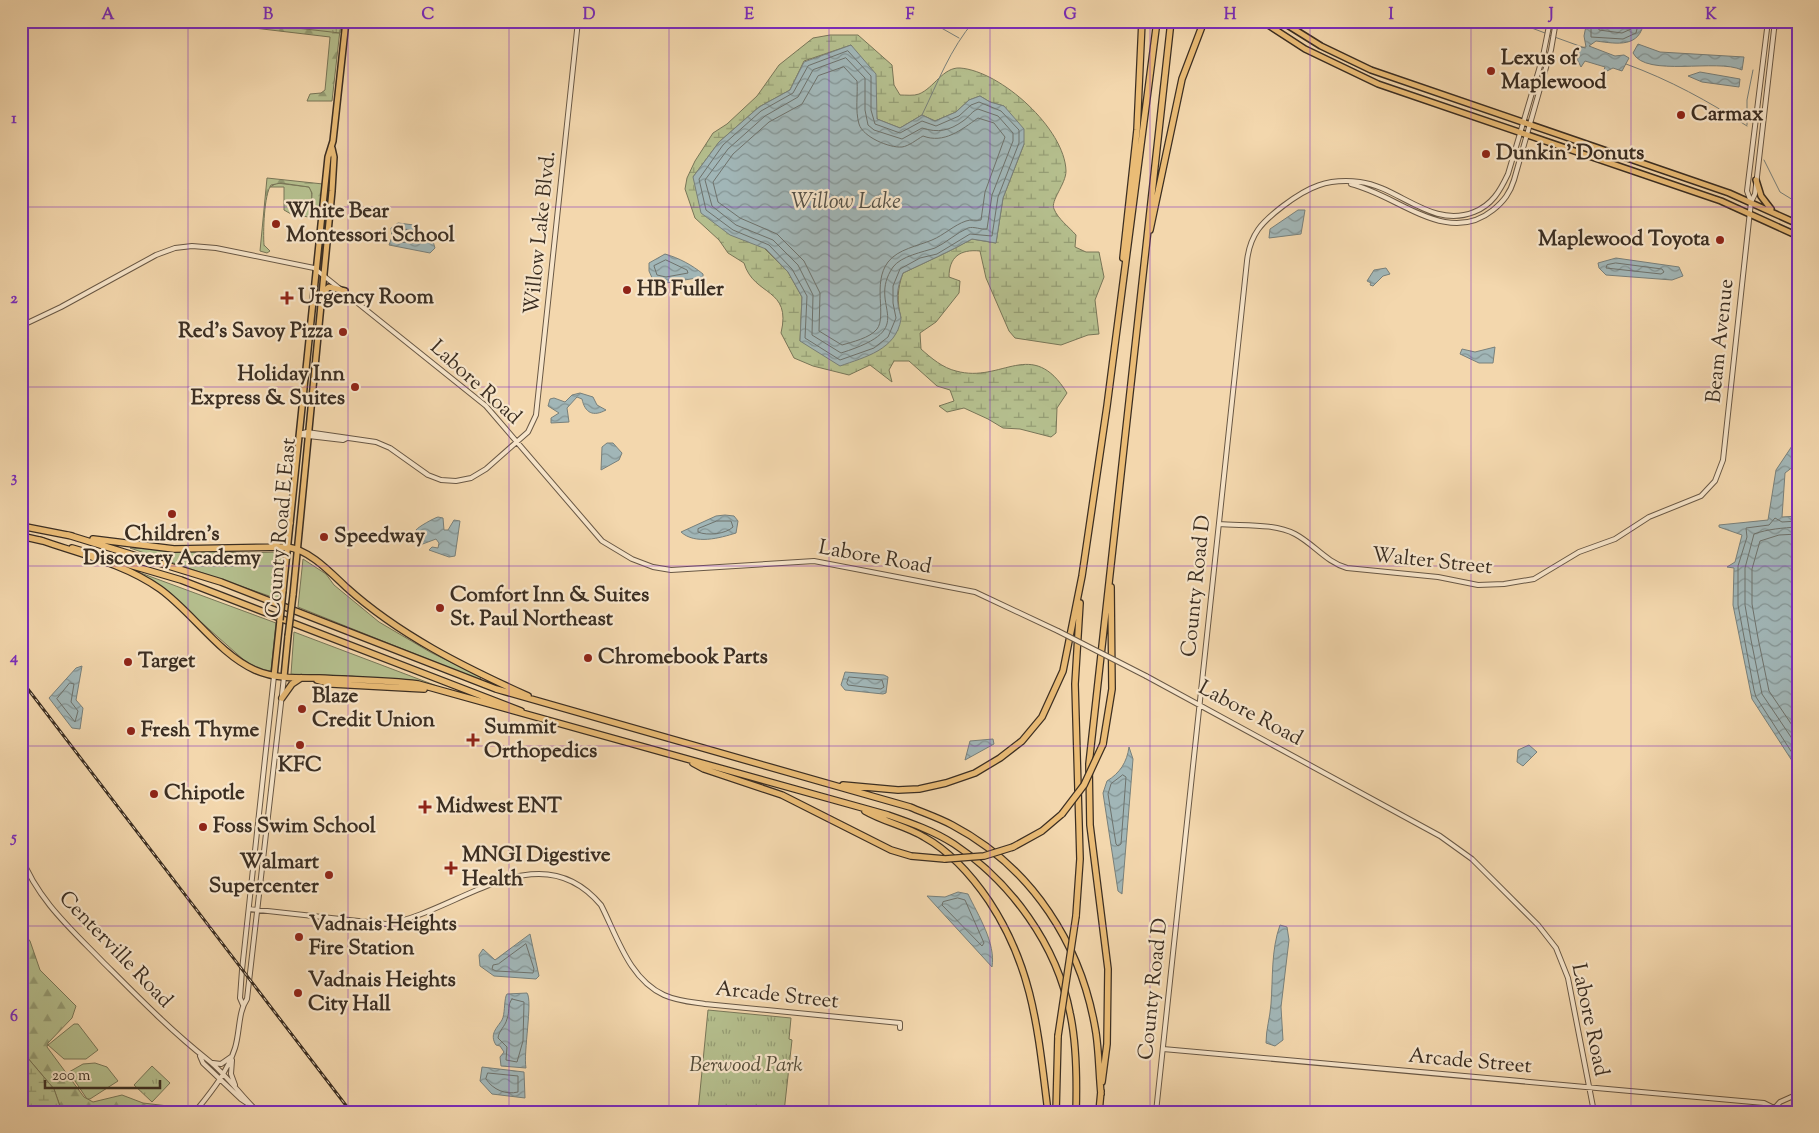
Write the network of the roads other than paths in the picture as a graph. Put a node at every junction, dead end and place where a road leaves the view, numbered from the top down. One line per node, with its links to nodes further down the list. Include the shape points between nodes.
1 (346, 21): 17 (main road, County Road E East)
2 (578, 21): 34 (street, Willow Lake Blvd., via 536,415 532,427)
3 (1142, 21): 31 (highway, via 1137,130)
4 (1157, 21): 31 (highway)
5 (1171, 21): 25 (highway)
6 (1262, 21): 15 (main road, via 1305,49 1364,78)
7 (1281, 21): 13 (main road, via 1321,46 1371,70)
8 (1550, 21): 13 (street)
9 (1556, 21): 14 (street)
10 (1768, 21): 20 (street, Beam Avenue, via 1747,191)
11 (1775, 21): 18 (street, Beam Avenue)
12 (1204, 22): 25 (highway, via 1182,79)
13 (1523, 122): 14 (main road); 15 (street)
14 (1531, 124): 16 (street); 20 (main road)
15 (1520, 133): 16 (main road); 19 (street, via 1501,190 1491,202 1468,214 1445,216 1429,212 1371,185)
16 (1527, 135): 19 (street, via 1510,192 1502,203 1475,221 1456,224 1437,221 1370,189); 22 (main road)
17 (332, 148): 26 (main road, County Road E East, via 328,157); 27 (main road, County Road E East, via 334,158)
18 (1756, 180): 20 (street, Beam Avenue); 21 (main road, via 1761,196)
19 (1345, 183): 37 (street, County Road D, via 1327,182 1311,187 1265,219 1252,238)
20 (1751, 202): 21 (main road); 22 (street, Beam Avenue)
21 (1773, 211): 23 (main road)
22 (1750, 212): 24 (main road); 35 (street, Beam Avenue, via 1723,460)
23 (1798, 224)
24 (1798, 236)
25 (1146, 244): 45 (highway)
26 (316, 269): 27 (street, Labore Road); 30 (street, Labore Road, via 213,247 175,248); 32 (main road, County Road E East)
27 (323, 274): 28 (street, Labore Road); 29 (main road, County Road E East)
28 (345, 291): 29 (main road, via 328,288); 34 (street, Labore Road, via 486,406)
29 (320, 297): 33 (main road, County Road E East)
30 (21, 326)
31 (1116, 343): 46 (highway)
32 (299, 434): 33 (street, Willow Lake Blvd.); 36 (main road, County Road E East)
33 (307, 434): 34 (street, Willow Lake Blvd., via 343,436 383,444 428,475 449,481 477,475); 44 (main road, County Road E East)
34 (518, 441): 51 (street, Labore Road, bridge, via 602,541 632,559 653,567 688,570 814,560 975,592)
35 (1715, 481): 37 (street, Walter Street, via 1695,499 1649,517 1615,539 1572,556 1540,577 1499,585 1347,568 1334,563 1288,531)
36 (290, 523): 42 (highway, via 284,537); 43 (main road, County Road E East)
37 (1219, 524): 51 (street, County Road D)
38 (21, 526): 39 (highway)
39 (68, 535): 42 (highway, via 174,549); 52 (highway, via 221,582 496,689)
40 (21, 536): 41 (highway)
41 (40, 540): 47 (highway, via 149,581 179,604 236,659 254,670); 53 (highway, via 181,580)
42 (272, 547): 43 (highway)
43 (287, 547): 44 (highway); 47 (main road, County Road E East, bridge)
44 (298, 550): 48 (main road, County Road E East, bridge); 52 (highway, via 406,633 476,672)
45 (1110, 572): 54 (highway, bridge, via 1113,668 1104,744 1084,786 1062,814 1042,831 1013,846 984,856 945,859 911,856 891,850 782,795 704,769); 70 (highway, via 1089,764 1090,825 1108,970 1107,1044)
46 (1082, 576): 55 (highway, via 1063,671 1042,717 1022,741 975,773 946,783 898,790); 77 (highway, bridge, via 1075,684 1080,859 1076,916 1058,1036)
47 (274, 676): 48 (highway); 58 (street, County Road E East)
48 (284, 677): 49 (highway); 50 (street, County Road E East)
49 (303, 678): 50 (highway, via 292,684); 53 (highway, via 394,681 436,689)
50 (282, 698): 59 (street, County Road E East)
51 (1199, 704): 62 (street, County Road D); 69 (street, Labore Road, via 1440,836 1472,859 1538,925 1560,957 1568,978)
52 (549, 705): 55 (highway)
53 (561, 725): 54 (highway)
54 (685, 758): 56 (highway)
55 (828, 784): 70 (highway, via 910,807 952,825 1015,870 1041,899 1061,929 1085,987 1096,1033)
56 (857, 806): 76 (highway, via 924,837 946,852 970,875 1002,921 1019,956 1034,1011); 78 (highway, via 920,826 953,843 984,866 1013,897 1054,963 1070,1012 1076,1061)
57 (21, 856): 63 (street, Centerville Road, via 33,882 53,910)
58 (249, 909): 59 (street); 60 (street, County Road E East, via 240,998)
59 (257, 910): 60 (street, County Road E East, via 247,999); 61 (street, Arcade Street, via 386,924 407,920 507,878 534,872 548,873 572,880 593,896 601,905 629,961 650,987 664,996 900,1023)
60 (243, 1005): 64 (street)
61 (900, 1028)
62 (1163, 1049): 69 (street, Arcade Street); 80 (street, County Road D)
63 (200, 1056): 65 (street, Centerville Road); 67 (street, Centerville Road, via 202,1063)
64 (233, 1056): 65 (street, via 221,1064); 66 (street); 68 (street, via 231,1074)
65 (210, 1062): 66 (street, Centerville Road)
66 (223, 1075): 67 (street); 68 (street, Centerville Road)
67 (220, 1080): 72 (street, Centerville Road); 74 (street)
68 (236, 1087): 72 (street, Centerville Road)
69 (1589, 1088): 73 (street, Arcade Street, via 1764,1103); 81 (street, Labore Road)
70 (1101, 1094): 79 (highway)
71 (1798, 1094): 73 (street, via 1780,1102)
72 (249, 1104): 75 (street, Centerville Road)
73 (1772, 1110)
74 (195, 1112)
75 (258, 1112)
76 (1048, 1112)
77 (1056, 1112)
78 (1076, 1112)
79 (1099, 1112)
80 (1156, 1112)
81 (1594, 1112)

